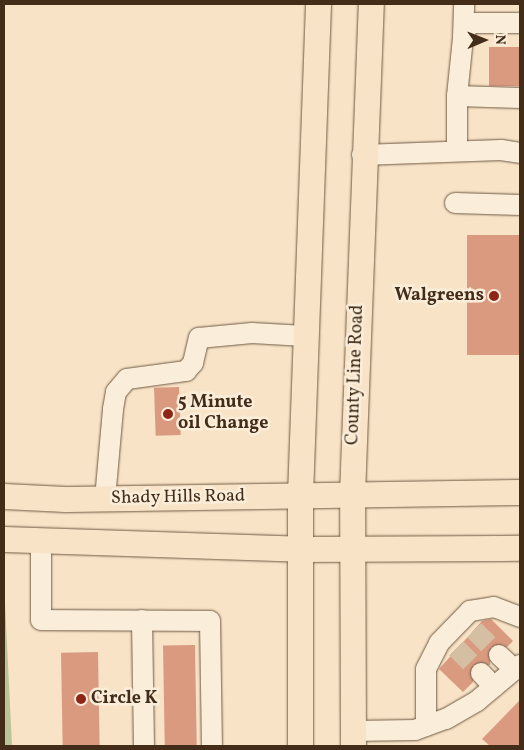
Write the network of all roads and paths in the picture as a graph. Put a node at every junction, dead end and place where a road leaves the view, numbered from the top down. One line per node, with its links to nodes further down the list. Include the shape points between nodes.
1 (318, 4): 13 (main road)
2 (371, 4): 10 (main road, County Line Road)
3 (464, 4): 5 (street)
4 (520, 23): 5 (street, via 469,23)
5 (462, 38): 6 (street)
6 (457, 96): 7 (street); 8 (street)
7 (520, 98)
8 (456, 151): 9 (street); 10 (street)
9 (520, 153)
10 (362, 155): 15 (main road, County Line Road)
11 (455, 203): 12 (street)
12 (520, 205)
13 (305, 336): 16 (main road); 18 (street, via 252,333 200,338 193,363 186,370 127,379 116,392)
14 (520, 492): 15 (main road, Shady Hills Road)
15 (352, 494): 16 (main road, Shady Hills Road); 21 (main road, County Line Road)
16 (300, 495): 18 (main road, Shady Hills Road); 23 (main road)
17 (4, 496): 18 (main road, Shady Hills Road)
18 (105, 498)
19 (4, 539): 20 (main road)
20 (41, 542): 23 (main road); 25 (street, via 41,620)
21 (352, 548): 22 (main road); 23 (main road); 29 (main road, County Line Road)
22 (520, 548)
23 (300, 549): 32 (main road)
24 (520, 617): 28 (street, via 494,607 470,611 468,624 426,669)
25 (142, 620): 30 (street); 31 (street, via 210,620)
26 (499, 655): 27 (street)
27 (518, 668): 28 (street, via 488,680 470,706)
28 (426, 726): 29 (street)
29 (353, 738)
30 (144, 746)
31 (212, 746)
32 (300, 746)

